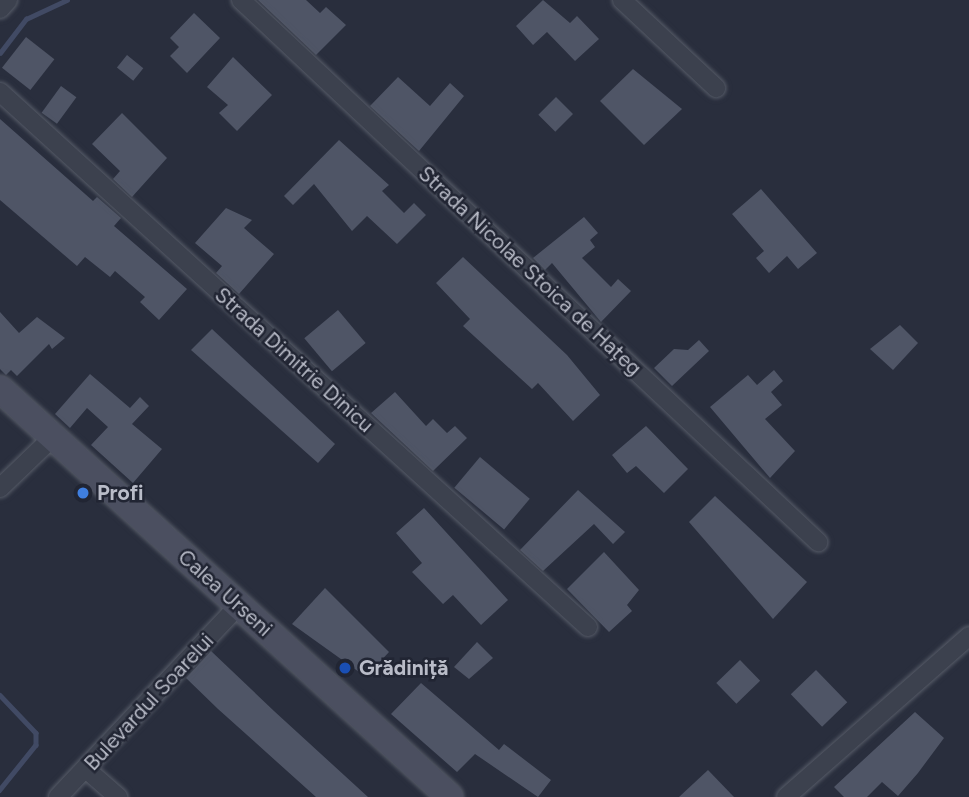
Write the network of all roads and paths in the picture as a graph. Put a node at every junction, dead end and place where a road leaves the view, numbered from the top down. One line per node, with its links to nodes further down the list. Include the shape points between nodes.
1 (8, 0): 4 (street)
2 (241, 0): 10 (street, Strada Nicolae Stoica de Hațeg)
3 (622, 0): 5 (street)
4 (0, 9)
5 (716, 88)
6 (0, 92): 12 (street, Strada Dimitrie Dinicu)
7 (0, 389): 8 (street, Calea Urseni)
8 (53, 437): 9 (street); 11 (street, Calea Urseni)
9 (0, 488)
10 (818, 542)
11 (239, 605): 14 (street, Bulevardul Soarelui); 17 (street, Calea Urseni)
12 (588, 627)
13 (969, 636): 18 (street)
14 (86, 769): 15 (street, Bulevardul Soarelui); 16 (street)
15 (58, 797)
16 (118, 797)
17 (450, 797)
18 (786, 797)

